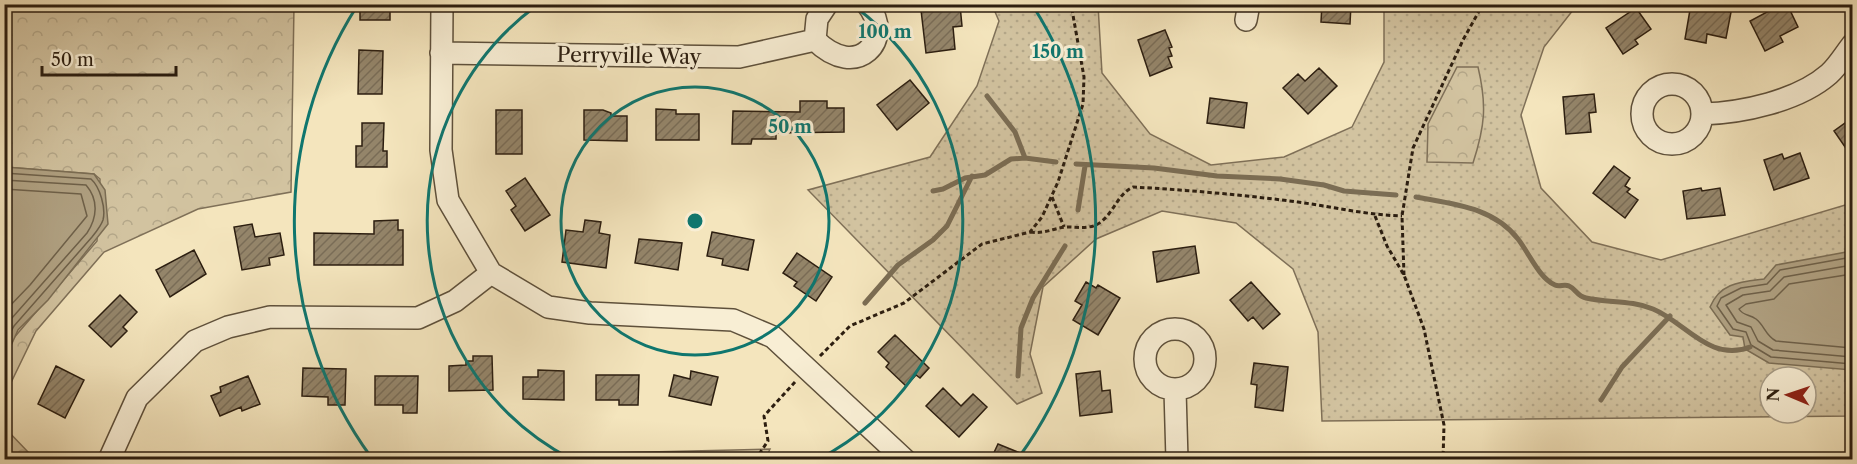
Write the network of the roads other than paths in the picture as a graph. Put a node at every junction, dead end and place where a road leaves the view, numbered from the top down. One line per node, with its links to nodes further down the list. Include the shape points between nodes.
1 (442, 4): 6 (street)
2 (827, 4): 4 (street, via 817,19)
3 (867, 4): 4 (street, via 877,21 877,32 860,56 840,58)
4 (815, 40): 6 (street, Perryville Way, via 739,57)
5 (1852, 45): 7 (street, via 1829,75 1783,101)
6 (441, 53): 8 (street, via 441,150 448,200)
7 (1702, 114)
8 (491, 273): 10 (street, via 455,301 418,318 270,317 228,327 195,341 137,398); 11 (street, via 548,307 590,313 733,320 774,337)
9 (1175, 390): 12 (street)
10 (109, 459)
11 (905, 459)
12 (1177, 459)

